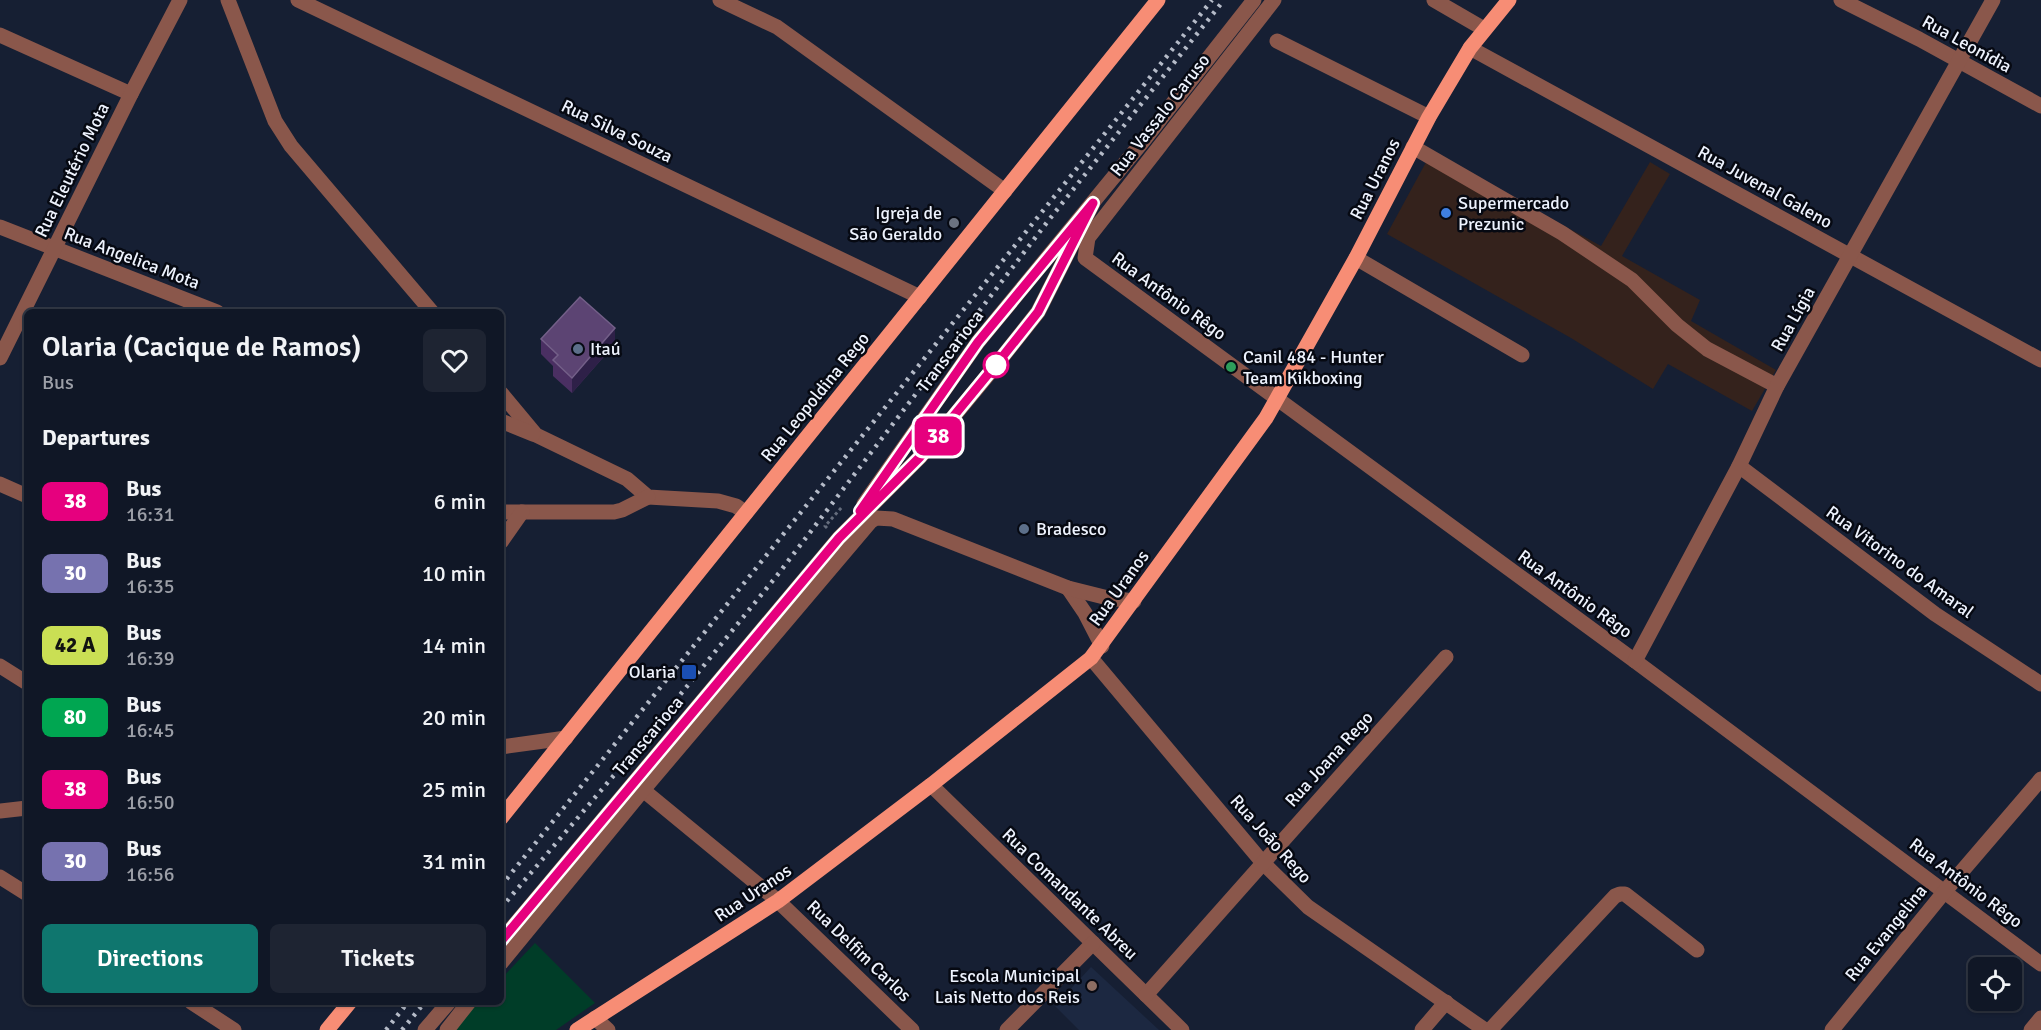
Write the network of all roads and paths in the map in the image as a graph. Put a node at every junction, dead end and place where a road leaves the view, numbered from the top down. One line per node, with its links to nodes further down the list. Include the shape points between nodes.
1 (180, 0): 17 (street, Rua Eleutério Mota)
2 (228, 0): 31 (street, via 275,121 291,146)
3 (298, 0): 28 (street, Rua Silva Souza)
4 (720, 0): 21 (street, via 777,27)
5 (1158, 0): 21 (main road, Rua Leopoldina Rego)
6 (1254, 0): 22 (street, Transcarioca)
7 (1274, 0): 26 (street, Rua Vassalo Caruso, via 1088,238)
8 (1434, 0): 12 (street)
9 (1509, 0): 12 (main road, Rua Uranos)
10 (1842, 0): 16 (street, Rua Leonídia)
11 (1993, 0): 16 (street, Rua Lígia)
12 (1484, 29): 15 (main road, Rua Uranos)
13 (0, 35): 17 (street)
14 (1277, 41): 19 (street)
15 (1470, 48): 19 (main road, Rua Uranos); 25 (street, Rua Juvenal Galeno)
16 (1959, 62): 18 (street, Rua Leonídia); 25 (street, Rua Lígia)
17 (131, 94): 24 (street, Rua Eleutério Mota)
18 (2041, 106)
19 (1429, 117): 20 (main road, Rua Uranos)
20 (1413, 147): 27 (main road, Rua Uranos); 36 (street, via 1562,233 1632,280 1677,326 1707,349)
21 (1005, 191): 28 (main road, Rua Leopoldina Rego)
22 (1093, 203): 50 (street, Transcarioca, via 978,342); 50 (street, Transcarioca, via 1038,312 920,457)
23 (0, 227): 24 (street, Rua Angelica Mota)
24 (55, 249): 29 (street, Rua Eleutério Mota); 30 (street, Rua Angelica Mota)
25 (1851, 256): 35 (street, Rua Juvenal Galeno); 36 (street, Rua Lígia)
26 (1084, 258): 38 (street, Rua Antônio Rêgo)
27 (1356, 258): 33 (street); 38 (main road, Rua Uranos)
28 (920, 297): 48 (main road, Rua Leopoldina Rego)
29 (25, 309)
30 (209, 309)
31 (429, 309)
32 (24, 310): 34 (street, Rua Eleutério Mota)
33 (1522, 356)
34 (0, 358)
35 (2041, 360)
36 (1777, 386): 41 (street, Rua Lígia)
37 (504, 397): 40 (street)
38 (1277, 399): 53 (main road, Rua Uranos); 57 (street, Rua Antônio Rêgo)
39 (504, 423): 40 (street)
40 (536, 435): 44 (street, via 627,479)
41 (1738, 466): 57 (street, Rua Lígia); 60 (street, Rua Vitorino do Amaral, via 1935,614)
42 (0, 483): 43 (street)
43 (24, 495)
44 (648, 497): 47 (street, via 614,512); 48 (street, via 718,501)
45 (842, 507): 49 (path)
46 (504, 512): 47 (street)
47 (522, 513): 51 (street)
48 (746, 513): 61 (main road, Rua Leopoldina Rego)
49 (825, 526)
50 (848, 529): 74 (street, Transcarioca)
51 (504, 538)
52 (1068, 588): 53 (street); 54 (street); 65 (street, via 893,519 876,518)
53 (1134, 602): 54 (main road, Rua Uranos)
54 (1102, 646): 56 (main road, Rua Uranos)
55 (1446, 657): 69 (street, Rua Joana Rego)
56 (1091, 658): 64 (main road, Rua Uranos); 69 (street, Rua João Rego)
57 (1635, 661): 71 (street, Rua Antônio Rêgo)
58 (0, 666): 59 (street)
59 (24, 681)
60 (2041, 684)
61 (566, 738): 62 (street); 68 (main road, Rua Leopoldina Rego)
62 (504, 747)
63 (2041, 779): 71 (street, Rua Evangelina)
64 (931, 785): 73 (main road, Rua Uranos); 75 (street, Rua Comandante Abreu)
65 (643, 790): 73 (street, Rua Delfim Carlos); 77 (street)
66 (24, 808): 67 (street)
67 (0, 811)
68 (504, 814)
69 (1263, 863): 79 (street, Rua Joana Rego); 80 (street, Rua João Rego, via 1308,907)
70 (0, 877): 72 (street)
71 (1945, 891): 78 (street, Rua Antônio Rêgo); 99 (street, Rua Evangelina)
72 (24, 892)
73 (778, 901): 85 (main road, Rua Uranos); 93 (street, Rua Delfim Carlos)
74 (504, 937)
75 (1093, 943): 79 (street, Rua Comandante Abreu); 94 (street)
76 (1697, 950): 98 (street, via 1620,894)
77 (504, 959)
78 (2041, 964)
79 (1146, 995): 95 (street, Rua Comandante Abreu)
80 (1446, 1002): 96 (street); 97 (street, Rua João Rego)
81 (196, 1005): 87 (street)
82 (348, 1005): 88 (main road)
83 (446, 1005): 89 (street)
84 (467, 1005): 90 (street)
85 (595, 1018): 91 (main road, Rua Uranos); 92 (street)
86 (2041, 1018): 100 (street)
87 (234, 1030)
88 (327, 1030)
89 (425, 1030)
90 (447, 1030)
91 (577, 1030)
92 (608, 1030)
93 (912, 1030)
94 (1007, 1030)
95 (1182, 1030)
96 (1422, 1030)
97 (1485, 1030)
98 (1490, 1030)
99 (1832, 1030)
100 (2031, 1030)

